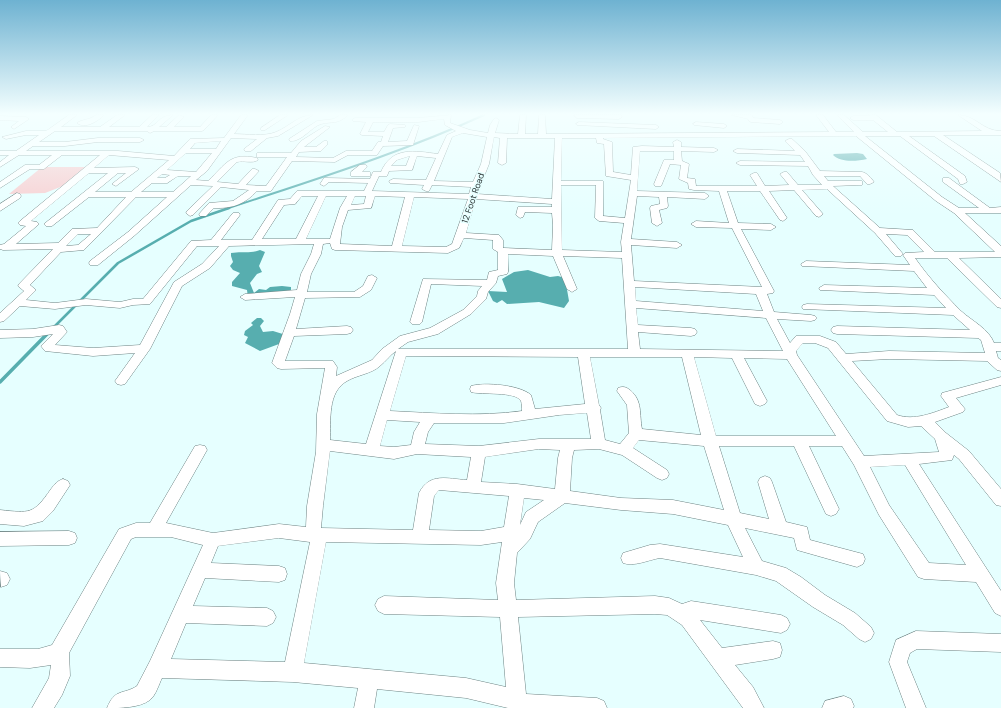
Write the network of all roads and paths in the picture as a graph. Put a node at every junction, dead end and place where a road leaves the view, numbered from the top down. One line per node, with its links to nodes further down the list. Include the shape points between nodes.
1 (26, 148): 22 (street)
2 (126, 148): 23 (street)
3 (187, 148): 19 (street)
4 (220, 148): 20 (street)
5 (299, 148): 28 (street)
6 (319, 148): 28 (street)
7 (378, 148): 28 (street, via 374,153 346,153 337,160)
8 (444, 148): 31 (street)
9 (488, 148): 67 (street, 12 Foot Road, via 485,164)
10 (503, 148): 35 (street)
11 (559, 148): 54 (street)
12 (608, 148): 53 (street, via 609,174)
13 (797, 148): 24 (street)
14 (877, 148): 92 (street)
15 (919, 148): 61 (street, via 962,178)
16 (957, 148): 57 (street)
17 (678, 149): 18 (street); 34 (street); 53 (street, via 636,149)
18 (714, 150): 33 (street)
19 (184, 151): 20 (street); 32 (street)
20 (218, 151): 48 (street)
21 (737, 151): 24 (street)
22 (19, 153): 25 (street); 26 (street); 38 (street)
23 (118, 153): 27 (street); 30 (street)
24 (802, 153): 37 (street)
25 (0, 154)
26 (59, 154): 27 (street); 69 (street, via 41,167 28,167)
27 (106, 154): 45 (street)
28 (293, 155): 66 (street, via 234,160); 71 (street, via 268,189)
29 (414, 155): 31 (street); 40 (street, via 402,155 394,159); 40 (street, via 409,168)
30 (150, 156): 32 (street); 41 (street)
31 (440, 156): 62 (street)
32 (176, 158): 43 (street)
33 (717, 159)
34 (678, 162): 65 (street, via 666,162); 76 (street, via 685,164 683,179 692,181 693,188)
35 (502, 163)
36 (740, 163): 37 (street)
37 (810, 164): 46 (street)
38 (0, 165)
39 (363, 167): 51 (street, via 354,174)
40 (387, 169): 51 (street, via 384,174)
41 (133, 170): 42 (street); 64 (street)
42 (115, 171): 45 (street); 77 (street)
43 (160, 171): 47 (street); 55 (street)
44 (255, 171): 70 (street)
45 (87, 172): 118 (street, via 23,223 34,224)
46 (816, 173): 60 (street, via 862,174); 68 (street)
47 (176, 174): 48 (street); 55 (street, via 167,180)
48 (198, 174): 59 (street)
49 (784, 174): 72 (street)
50 (754, 175): 74 (street)
51 (374, 177): 73 (street, via 327,180); 79 (street)
52 (594, 177): 54 (street)
53 (635, 178): 75 (street)
54 (558, 179): 88 (street); 99 (street, via 600,183 599,218)
55 (150, 180): 81 (street)
56 (946, 180): 90 (street)
57 (1001, 180)
58 (394, 181): 62 (street)
59 (190, 182): 66 (street); 82 (street)
60 (870, 182)
61 (963, 182)
62 (427, 183): 67 (street); 84 (street)
63 (859, 183): 68 (street)
64 (116, 184)
65 (658, 184)
66 (214, 185): 70 (street); 93 (street)
67 (476, 185): 86 (street, 12 Foot Road)
68 (827, 185): 72 (street); 106 (street)
69 (0, 186)
70 (239, 187): 71 (street)
71 (255, 188): 94 (street, via 239,202 224,206 212,205)
72 (798, 188): 74 (street); 95 (street)
73 (323, 189): 78 (street); 111 (street, via 300,193 292,202 281,202); 112 (street)
74 (764, 189): 76 (street); 98 (street)
75 (633, 192): 80 (street); 99 (street)
76 (723, 193): 80 (street); 103 (street)
77 (87, 194): 81 (street); 101 (street)
78 (352, 194): 79 (street); 89 (street)
79 (369, 194): 83 (street); 89 (street, via 368,206)
80 (663, 194): 100 (street, via 664,206 654,208)
81 (133, 195): 82 (street); 105 (street)
82 (176, 195): 128 (street)
83 (410, 195): 84 (street); 120 (street)
84 (424, 195): 86 (street)
85 (17, 196): 87 (street)
86 (473, 196): 88 (street); 107 (street, 12 Foot Road)
87 (1, 206)
88 (556, 206): 97 (street, via 521,209); 122 (street)
89 (344, 208): 110 (street)
90 (988, 210): 91 (street); 92 (street)
91 (1001, 210)
92 (957, 211): 108 (street)
93 (190, 213)
94 (203, 214)
95 (819, 214)
96 (236, 215): 116 (street)
97 (520, 215)
98 (783, 218)
99 (629, 221): 115 (street)
100 (657, 223)
101 (49, 224)
102 (696, 224): 103 (street)
103 (735, 226): 104 (street); 136 (street, via 770,290)
104 (771, 227)
105 (99, 231): 119 (street, via 81,248); 119 (street, via 75,231)
106 (878, 231): 123 (street); 127 (street, via 910,232)
107 (462, 233): 120 (street, via 456,246 448,250); 121 (street, 12 Foot Road, via 496,238 498,249)
108 (988, 238): 109 (street); 124 (street)
109 (1001, 239)
110 (335, 240): 113 (street); 120 (street, via 334,247 337,248)
111 (256, 241): 112 (street); 114 (street)
112 (300, 241): 113 (street)
113 (319, 241): 138 (street)
114 (227, 242): 116 (street); 155 (street, via 206,266 178,284)
115 (626, 242): 117 (street); 125 (street)
116 (214, 243): 140 (street, via 194,243 146,302 120,305 86,302 55,306)
117 (677, 245)
118 (3, 247): 119 (street)
119 (60, 247): 140 (street, via 24,284 23,287 31,290)
120 (396, 249)
121 (503, 251): 122 (street); 132 (street, via 503,272 493,274)
122 (557, 252): 125 (street); 135 (street)
123 (898, 254)
124 (1000, 254): 126 (street)
125 (628, 255): 133 (street)
126 (950, 255): 127 (street); 142 (street)
127 (933, 256): 130 (street, via 908,255)
128 (94, 263)
129 (806, 264): 130 (street)
130 (917, 268): 137 (street)
131 (372, 278): 138 (street, via 367,288 356,294)
132 (491, 284): 146 (street, via 427,281); 167 (street, via 483,291 482,298 467,312 434,331 404,339 376,363 342,378)
133 (630, 284): 136 (street); 141 (street)
134 (824, 288): 137 (street)
135 (572, 289)
136 (760, 291): 144 (street)
137 (937, 292): 143 (street)
138 (301, 294): 139 (street); 151 (street)
139 (245, 297)
140 (17, 303): 145 (street)
141 (631, 304): 144 (street); 147 (street)
142 (1001, 305)
143 (956, 312): 144 (street); 153 (street)
144 (770, 315): 161 (street)
145 (0, 319)
146 (416, 322)
147 (632, 328): 150 (street); 157 (street)
148 (347, 330): 151 (street)
149 (837, 330): 153 (street)
150 (691, 332)
151 (289, 333): 167 (street, via 278,364 329,364 331,367)
152 (0, 334): 155 (street, via 59,329 61,332 47,346 49,348 94,352)
153 (982, 334): 156 (street, via 986,338)
154 (1001, 347): 156 (street)
155 (144, 349): 164 (street)
156 (990, 352): 162 (street); 163 (street)
157 (634, 353): 158 (street); 159 (street)
158 (687, 353): 160 (street); 177 (street)
159 (584, 354): 170 (street); 172 (street, via 401,352)
160 (736, 354): 161 (street); 169 (street)
161 (791, 355): 162 (street, via 790,350 800,339 816,339 832,345); 179 (street)
162 (844, 358): 174 (street, via 892,418 904,422)
163 (1001, 367)
164 (121, 381)
165 (1001, 381): 174 (street, via 947,396 958,410)
166 (476, 389): 171 (street, via 499,389 521,394 525,397)
167 (328, 391): 182 (street)
168 (623, 391): 175 (street, via 632,398)
169 (760, 401)
170 (594, 408): 171 (street); 181 (street)
171 (529, 414): 173 (street, via 504,418)
172 (382, 415): 173 (street); 186 (street)
173 (431, 418): 183 (street, via 424,425 418,438)
174 (924, 420): 176 (street)
175 (636, 434): 177 (street); 185 (street)
176 (941, 437): 188 (street, via 947,456); 196 (street, via 964,455)
177 (710, 441): 178 (street); 200 (street)
178 (799, 441): 179 (street); 197 (street)
179 (846, 441): 189 (street)
180 (569, 444): 181 (street); 187 (street, via 539,444); 195 (street, via 565,458)
181 (599, 444): 185 (street)
182 (323, 445): 186 (street); 203 (street, via 315,506)
183 (417, 449): 186 (street, via 394,453); 187 (street)
184 (200, 450): 202 (street)
185 (623, 450): 190 (street)
186 (371, 451)
187 (479, 452): 193 (street)
188 (909, 460): 189 (street); 215 (street)
189 (860, 462): 215 (street, via 884,510 924,571)
190 (662, 474)
191 (765, 482): 201 (street)
192 (63, 485): 199 (street)
193 (473, 486): 194 (street); 204 (street, via 436,484 431,487 427,493)
194 (517, 490): 195 (street); 209 (street)
195 (562, 497): 200 (street, via 673,507); 209 (street, via 532,517 524,534)
196 (1001, 500)
197 (831, 509)
198 (0, 517): 199 (street)
199 (37, 517): 205 (street)
200 (735, 519): 201 (street); 212 (street, via 738,531)
201 (780, 528): 211 (street, via 801,532 803,545)
202 (154, 530): 208 (street, via 171,530); 226 (street, via 136,530 125,534)
203 (316, 536): 204 (street); 208 (street, via 279,531); 230 (street)
204 (420, 537): 209 (street)
205 (20, 538): 206 (street); 207 (street)
206 (69, 538)
207 (0, 539)
208 (213, 540): 213 (street)
209 (511, 541): 218 (street, via 505,583)
210 (629, 558): 212 (street, via 660,551)
211 (857, 559)
212 (756, 567): 223 (street, via 780,574 795,583 818,601 849,619)
213 (200, 570): 214 (street); 220 (street)
214 (279, 574)
215 (981, 574): 217 (street)
216 (384, 605): 218 (street)
217 (1001, 607)
218 (508, 608): 219 (street, via 655,605 669,607); 232 (street)
219 (681, 613): 222 (street, via 691,610); 228 (street)
220 (180, 614): 221 (street); 229 (street)
221 (267, 617)
222 (781, 624)
223 (865, 633)
224 (1001, 643): 238 (street, via 916,640 903,647 898,662)
225 (773, 650): 228 (street)
226 (59, 652): 227 (street, via 51,657 42,658); 233 (street, via 62,666 59,680)
227 (0, 658)
228 (718, 658): 237 (street)
229 (157, 668): 230 (street); 234 (street, via 144,693 125,700)
230 (293, 672): 231 (street)
231 (369, 680): 232 (street, via 466,688); 235 (street)
232 (518, 703): 236 (street)
233 (42, 708)
234 (117, 708)
235 (364, 708)
236 (597, 708)
237 (754, 708)
238 (916, 708)

